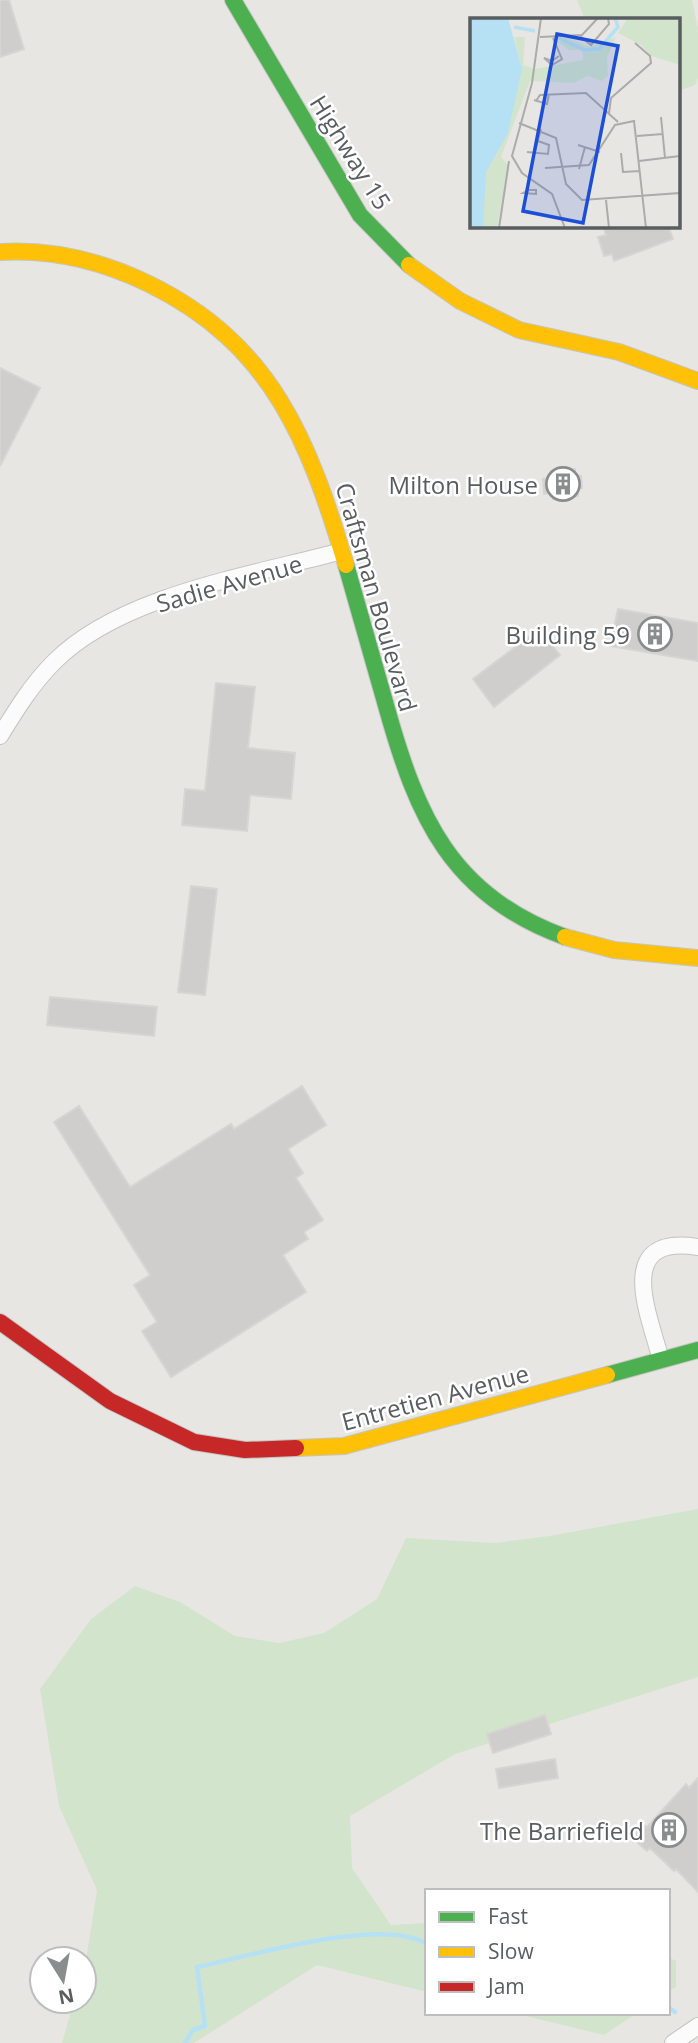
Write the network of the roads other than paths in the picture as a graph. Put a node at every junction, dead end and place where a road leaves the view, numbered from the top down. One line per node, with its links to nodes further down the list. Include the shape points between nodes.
1 (233, 0): 3 (street, Highway 15, via 360,215 404,262 460,300 519,330 619,352)
2 (0, 252): 4 (street, Craftsman Boulevard, via 64,255 113,268 156,285 205,316 248,355 300,430)
3 (698, 381)
4 (342, 551): 5 (street, Sadie Avenue, via 160,599 95,631 55,661); 6 (street, Craftsman Boulevard, via 404,769 417,806 444,852 485,892 542,929 601,948)
5 (0, 736)
6 (698, 958)
7 (698, 1247): 10 (street, via 662,1249 646,1262 641,1280)
8 (0, 1322): 10 (street, Entretien Avenue, via 110,1401 194,1441 245,1450 344,1446)
9 (698, 1350): 10 (street, Entretien Avenue)
10 (661, 1360)
11 (698, 2026): 12 (street)
12 (673, 2043)

